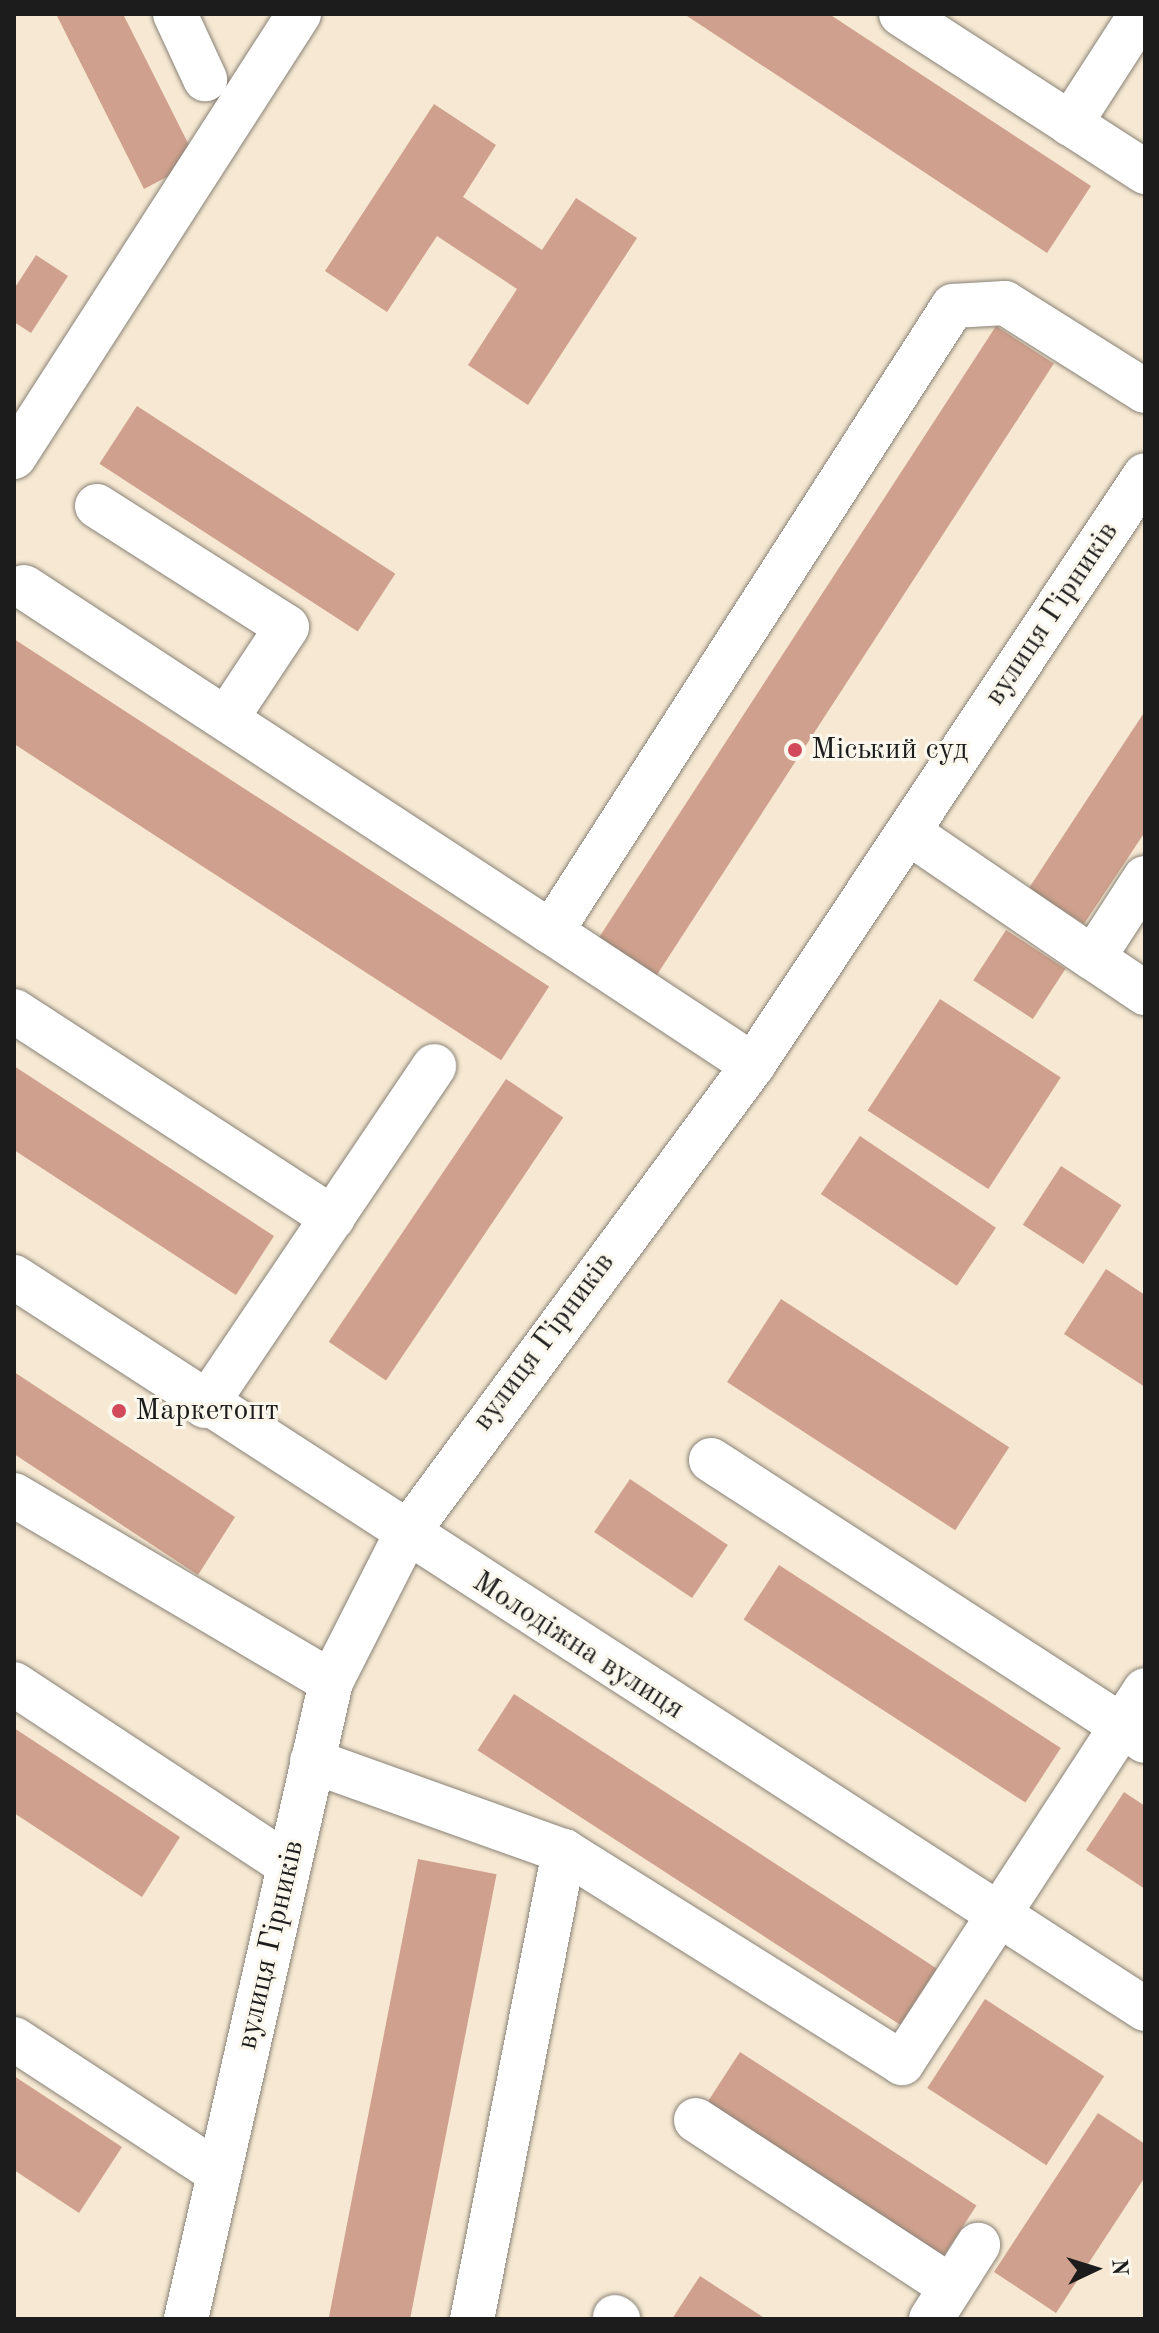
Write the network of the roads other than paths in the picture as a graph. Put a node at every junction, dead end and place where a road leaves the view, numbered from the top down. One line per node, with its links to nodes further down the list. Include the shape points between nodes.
1 (175, 14): 5 (street)
2 (299, 14): 9 (street)
3 (901, 14): 6 (street)
4 (1141, 14): 6 (street)
5 (205, 79)
6 (1070, 124): 7 (street)
7 (1145, 172)
8 (1145, 391): 16 (street, via 1005,303 953,306)
9 (14, 457)
10 (1145, 475): 14 (street, вулиця Гірників)
11 (97, 506): 13 (street, via 287,627)
12 (24, 587): 13 (street)
13 (226, 719): 16 (street)
14 (908, 832): 17 (street); 20 (street, вулиця Гірників)
15 (1145, 878): 17 (street)
16 (551, 932): 20 (street)
17 (1093, 958): 18 (street)
18 (1145, 993)
19 (14, 1011): 22 (street)
20 (753, 1065): 27 (street, вулиця Гірників)
21 (434, 1066): 22 (street)
22 (333, 1218): 24 (street)
23 (14, 1277): 24 (street, Молодіжна вулиця)
24 (205, 1406): 27 (street, Молодіжна вулиця)
25 (711, 1460): 31 (street)
26 (14, 1495): 28 (street)
27 (405, 1536): 28 (street, вулиця Гірників); 35 (street, Молодіжна вулиця)
28 (331, 1682): 32 (street, вулиця Гірників)
29 (14, 1684): 34 (street)
30 (1145, 1690): 31 (street)
31 (1133, 1734): 35 (street)
32 (312, 1761): 33 (street); 34 (street, вулиця Гірників)
33 (564, 1851): 35 (street, via 902,2063); 43 (street)
34 (289, 1865): 39 (street, вулиця Гірників)
35 (1000, 1915): 36 (street, Молодіжна вулиця)
36 (1145, 2009)
37 (14, 2039): 39 (street)
38 (696, 2120): 41 (street)
39 (219, 2173): 42 (street, вулиця Гірників)
40 (978, 2245): 41 (street)
41 (941, 2303)
42 (186, 2319)
43 (472, 2319)

